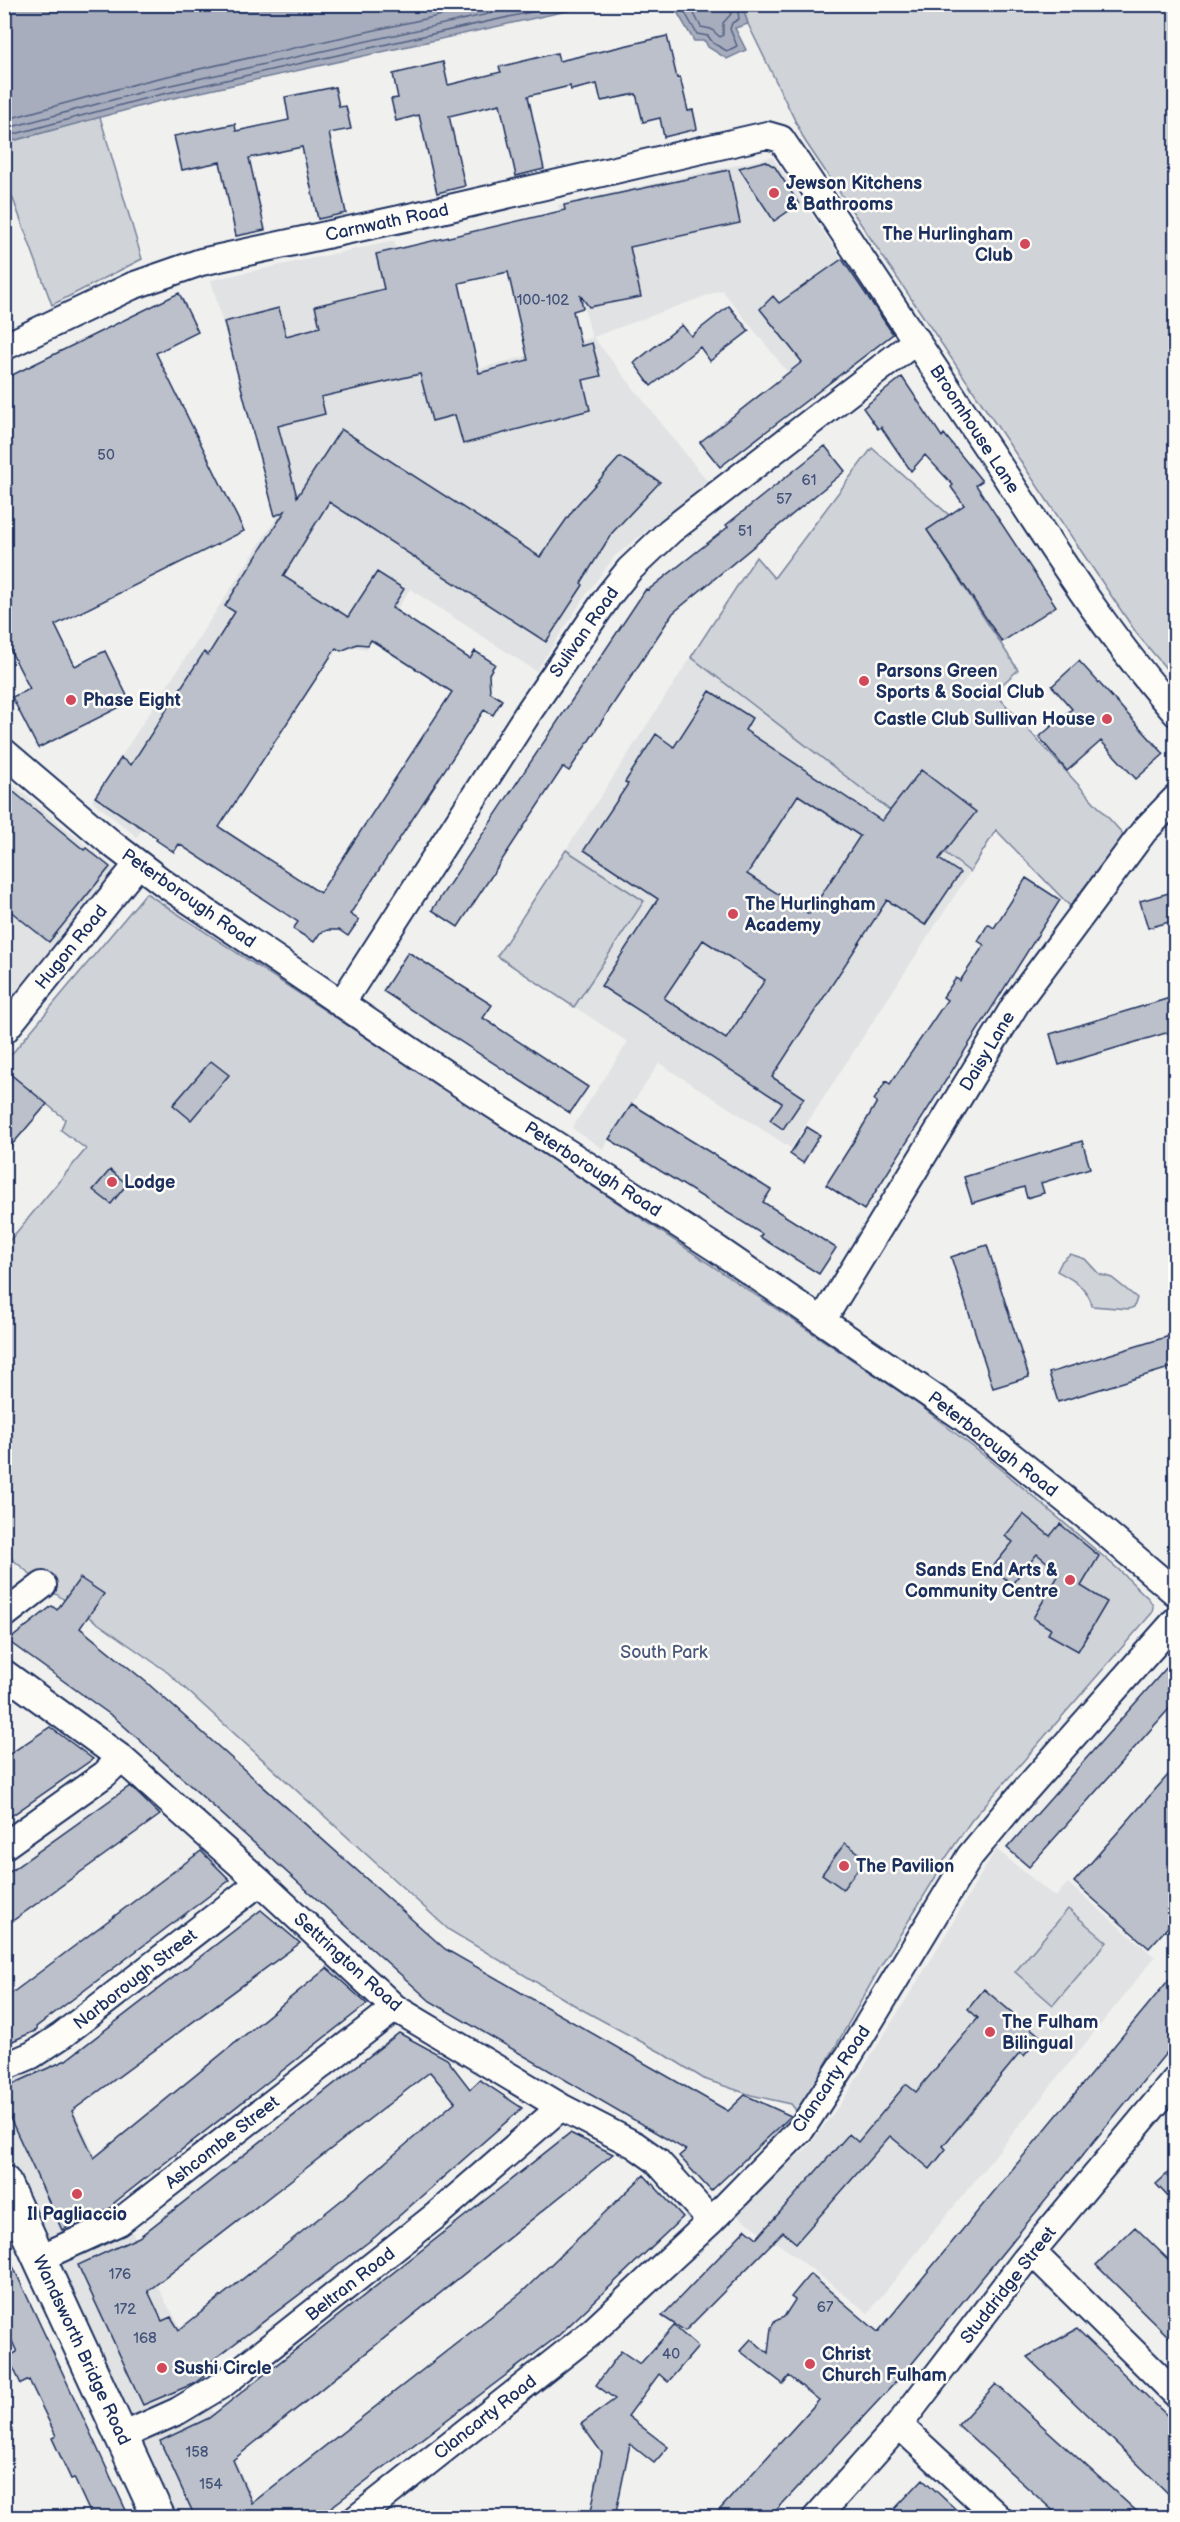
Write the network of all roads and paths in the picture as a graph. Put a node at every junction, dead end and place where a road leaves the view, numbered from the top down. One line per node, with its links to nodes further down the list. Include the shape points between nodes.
1 (781, 139): 2 (street, Broomhouse Lane); 3 (street, Carnwath Road, via 767,135 201,262 132,286)
2 (917, 340): 4 (street, Broomhouse Lane, via 1121,648); 8 (street, Sulivan Road, via 679,524 629,570 530,710)
3 (4, 347)
4 (1176, 713)
5 (4, 752): 7 (street, Peterborough Road)
6 (1176, 798): 10 (street, Daisy Lane, via 1144,831 1017,1002)
7 (138, 864): 8 (street, Peterborough Road); 9 (street, Hugon Road)
8 (341, 1004): 10 (street, Peterborough Road)
9 (4, 1031)
10 (822, 1321): 12 (street, Peterborough Road, via 964,1418)
11 (43, 1585): 13 (street)
12 (1176, 1593)
13 (4, 1615)
14 (1176, 1620): 24 (street, Clancarty Road, via 970,1856 802,2128)
15 (4, 1673): 16 (street, Settrington Road)
16 (121, 1758): 17 (street, via 105,1774); 18 (street, Settrington Road)
17 (4, 1846)
18 (260, 1882): 19 (street, Settrington Road); 20 (street, Narborough Street, via 61,2036)
19 (395, 2008): 22 (street, Settrington Road); 26 (street, Ashcombe Street, via 119,2222)
20 (4, 2067)
21 (1174, 2084): 25 (street, Studdridge Street)
22 (561, 2107): 24 (street, Settrington Road, via 656,2160); 29 (street, Beltran Road, via 434,2217 223,2384 178,2411)
23 (4, 2182): 26 (main road, Wandsworth Bridge Road)
24 (711, 2221): 31 (street, Clancarty Road, via 592,2332)
25 (1032, 2252): 27 (street); 28 (street, Studdridge Street)
26 (40, 2258): 29 (main road, Wandsworth Bridge Road)
27 (1176, 2394)
28 (899, 2425): 32 (street, Studdridge Street); 33 (street)
29 (122, 2436): 30 (main road, Wandsworth Bridge Road)
30 (159, 2517)
31 (357, 2517)
32 (816, 2517)
33 (999, 2517)

